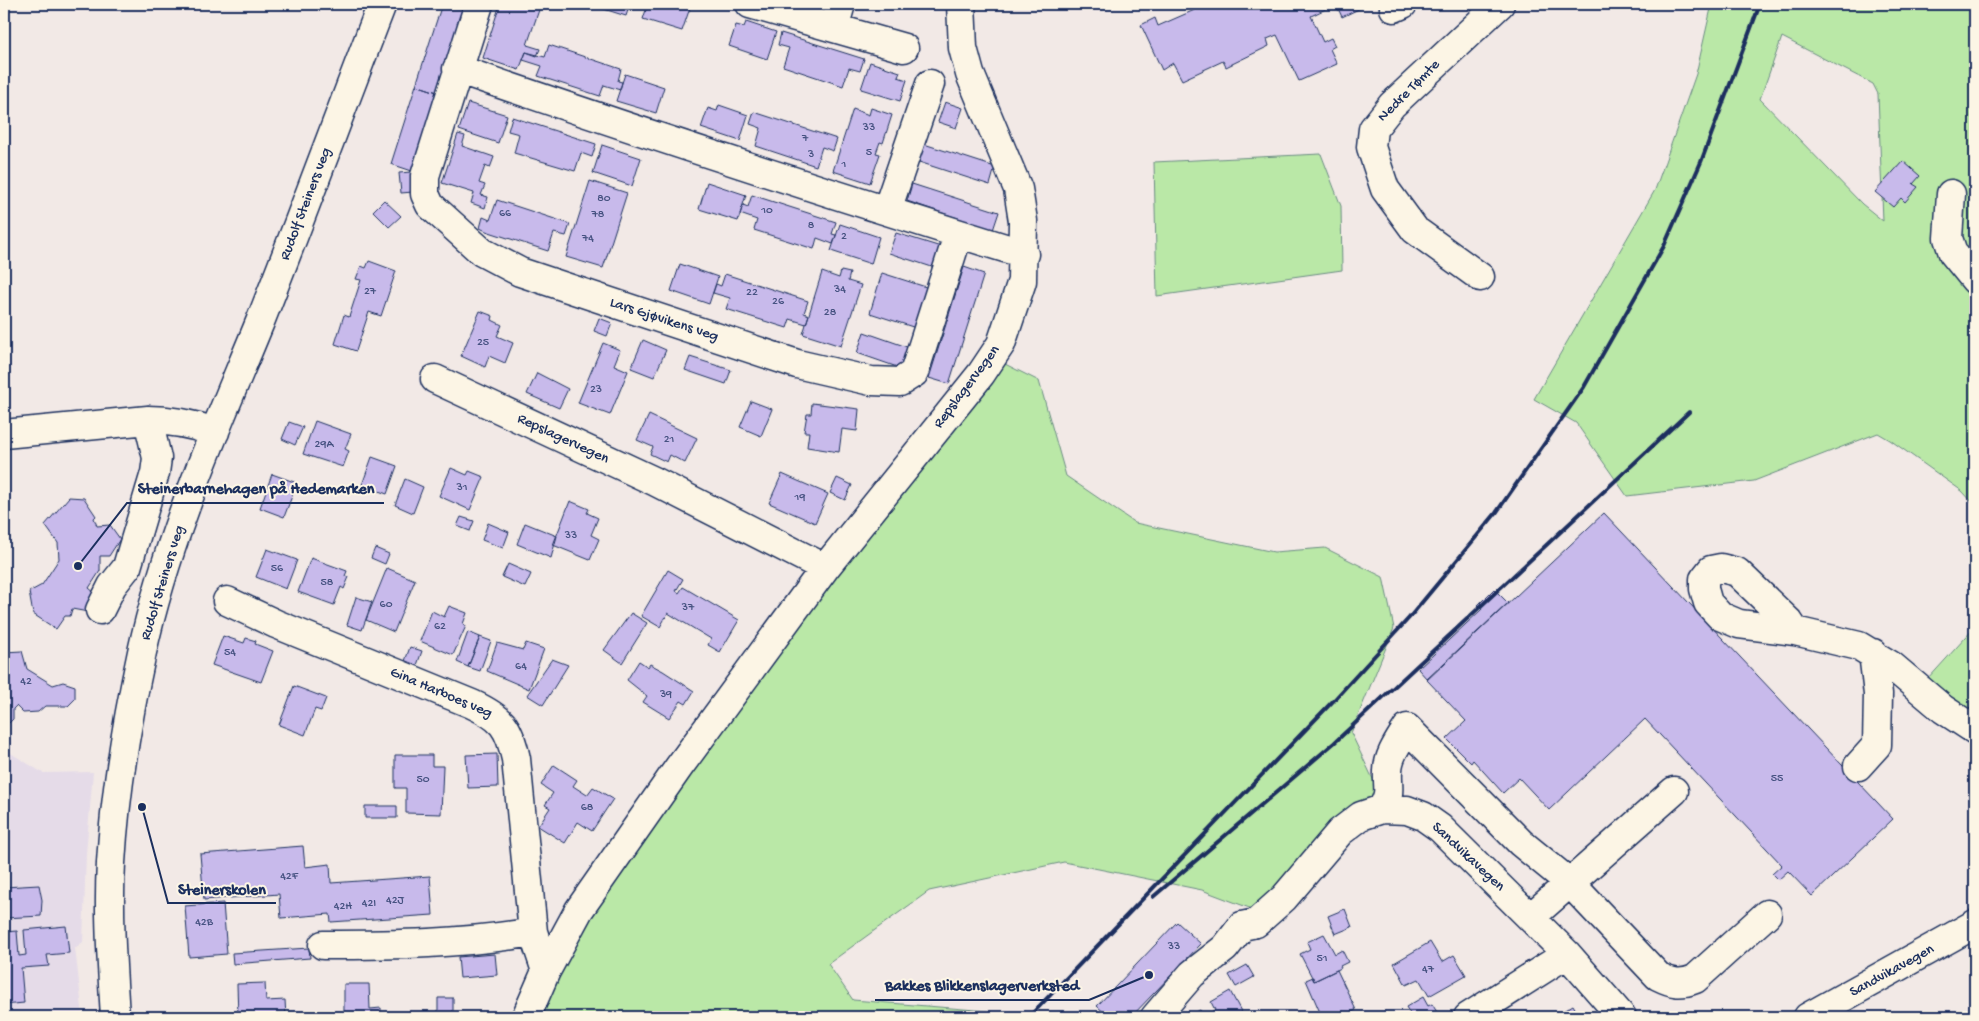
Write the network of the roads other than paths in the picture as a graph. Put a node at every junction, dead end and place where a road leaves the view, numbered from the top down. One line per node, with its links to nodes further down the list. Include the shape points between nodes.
1 (382, 4): 18 (street, Rudolf Steiners veg)
2 (479, 4): 8 (street, Lars Gjøvikens veg)
3 (750, 4): 6 (street)
4 (961, 4): 13 (street, Repslagervegen, via 963,48 970,74 1018,189 1024,221)
5 (1500, 4): 14 (street, Nedre Tømte, via 1392,105 1373,129 1371,147 1385,189 1415,230)
6 (838, 16): 7 (street)
7 (904, 48)
8 (457, 69): 11 (street, via 628,128); 12 (street, Lars Gjøvikens veg, via 425,176 427,200 482,252 520,272 587,296 797,364 871,381 900,382 914,373)
9 (930, 84): 11 (street)
10 (1951, 194): 15 (street, via 1948,238 1953,253)
11 (887, 210): 12 (street)
12 (958, 235): 13 (street)
13 (1024, 254): 20 (street, Repslagervegen, via 1022,281 1001,344 981,374)
14 (1480, 277)
15 (1975, 280)
16 (435, 379): 20 (street, Repslagervegen, via 654,481)
17 (148, 420): 18 (street, via 171,420); 19 (street); 22 (street, via 157,458 155,473 127,567 112,586)
18 (215, 432): 37 (street, Rudolf Steiners veg, via 164,575 142,651 127,734 111,863)
19 (4, 434)
20 (825, 568): 36 (street, Repslagervegen, via 579,910)
21 (227, 601): 33 (street, Gina Harboes veg, via 472,704 502,720 511,736 516,759)
22 (100, 610)
23 (1795, 631): 24 (street, via 1848,642)
24 (1873, 653): 25 (street, via 1943,709); 26 (street, via 1878,694 1877,745)
25 (1975, 730)
26 (1858, 766)
27 (1674, 791): 29 (street)
28 (1382, 809): 29 (street, via 1390,795 1387,770 1407,728 1521,843); 31 (street, Sandvikavegen, via 1407,810 1440,828); 39 (street, Sandvikavegen, via 1362,816 1340,832 1284,898 1256,923 1242,926 1225,948 1192,974)
29 (1570, 883): 30 (street, via 1658,976 1673,984 1696,980); 31 (street)
30 (1767, 914)
31 (1531, 917): 35 (street, Sandvikavegen)
32 (1975, 924): 42 (street, Sandvikavegen)
33 (533, 932): 34 (street, via 485,940 408,945); 36 (street, Gina Harboes veg)
34 (324, 945)
35 (1567, 954): 40 (street); 41 (street, Sandvikavegen)
36 (546, 971): 38 (street)
37 (115, 1017)
38 (526, 1017)
39 (1155, 1017)
40 (1468, 1017)
41 (1622, 1017)
42 (1808, 1017)

